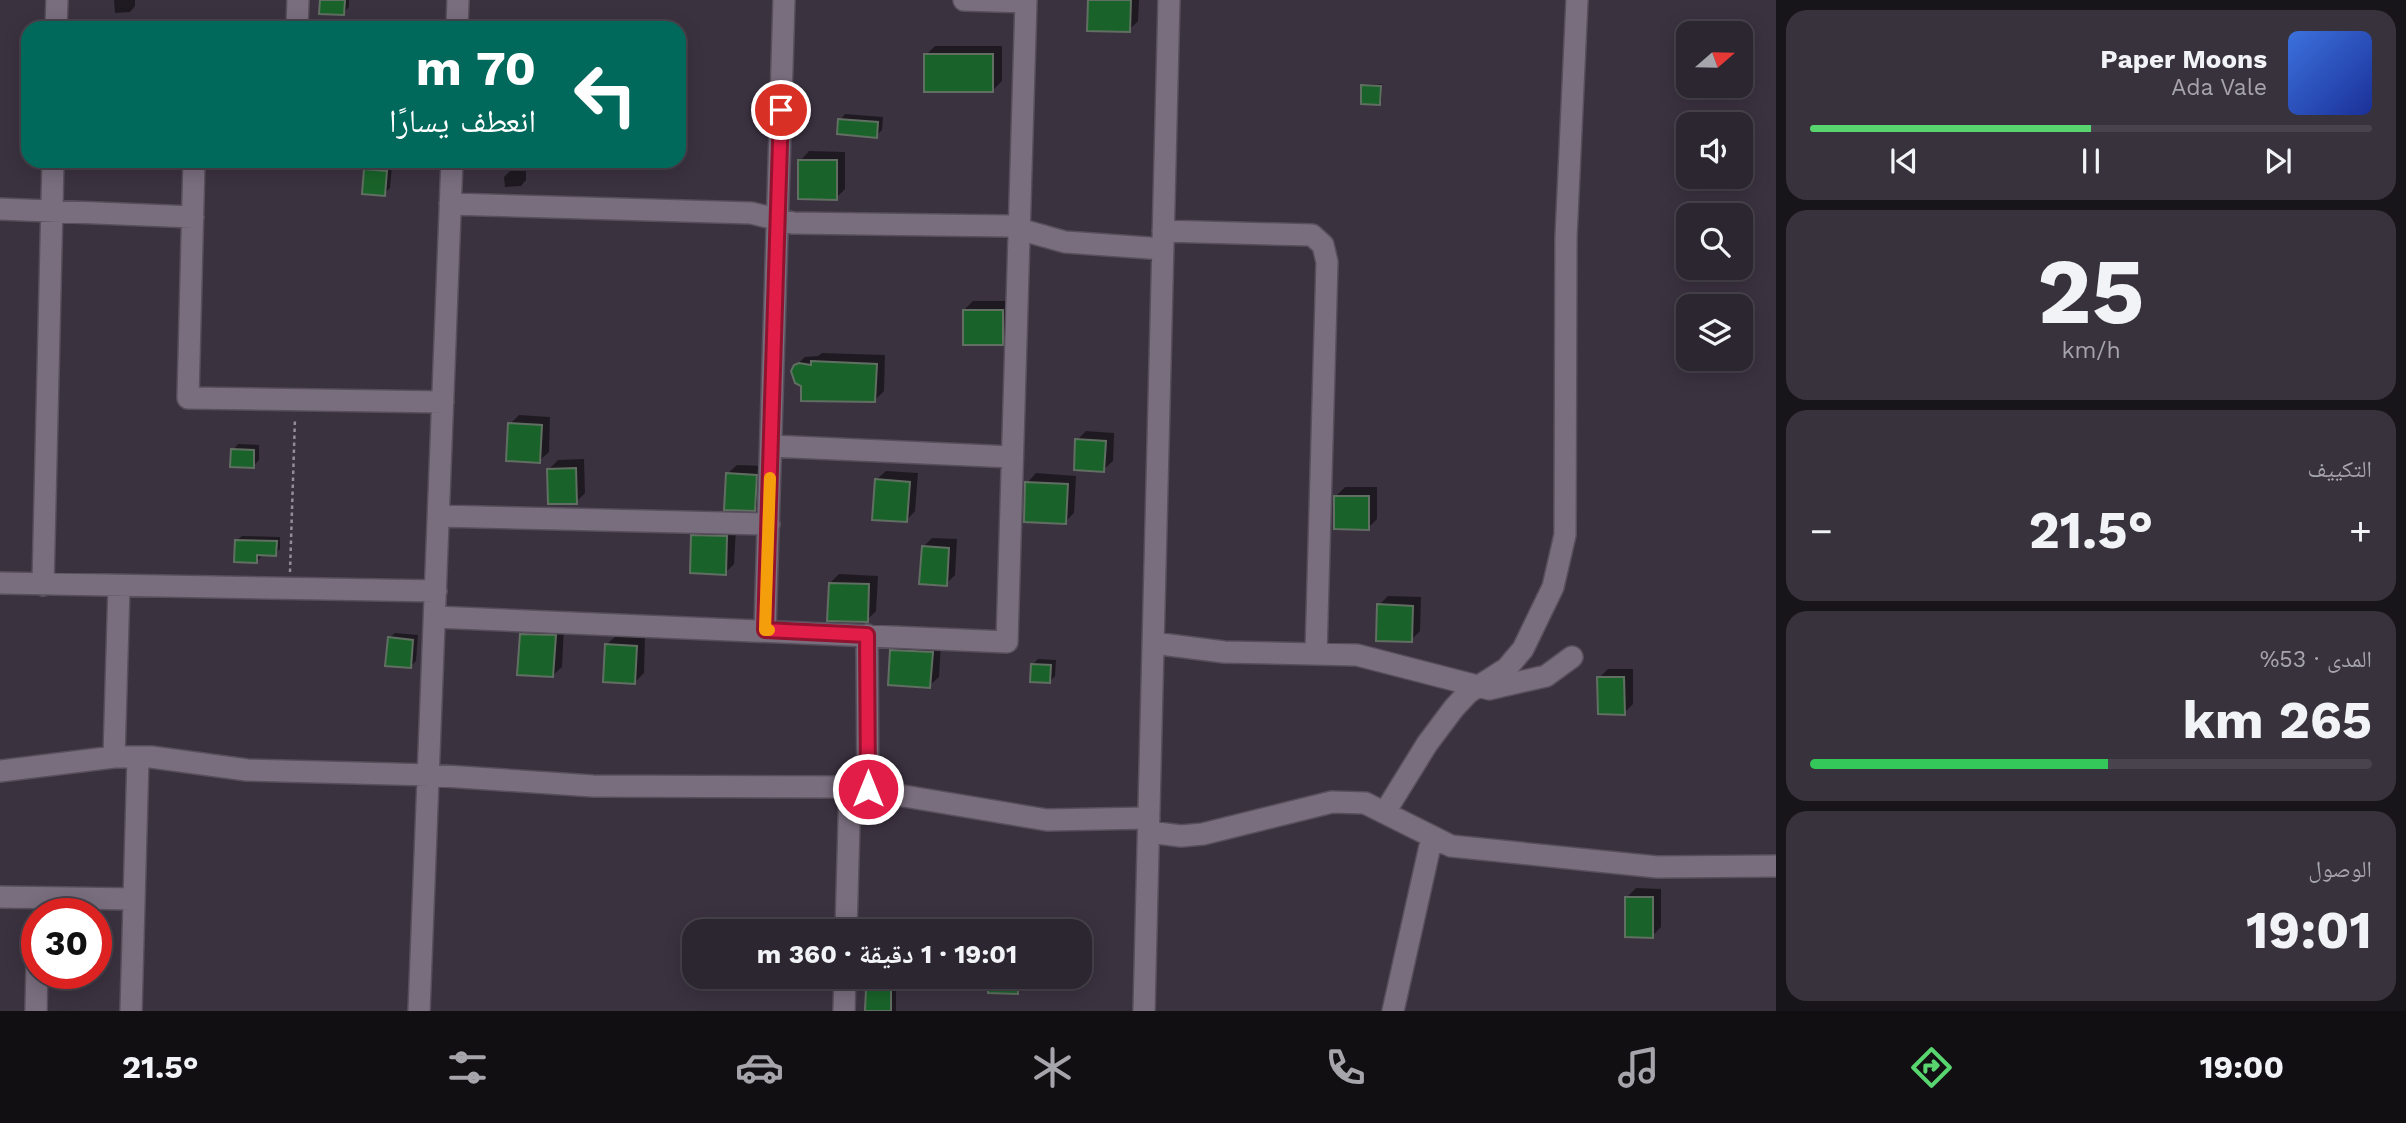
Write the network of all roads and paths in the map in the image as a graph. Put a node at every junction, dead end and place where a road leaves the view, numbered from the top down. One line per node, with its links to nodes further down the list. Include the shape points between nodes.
1 (57, 0): 9 (street)
2 (298, 0): 10 (street)
3 (458, 0): 11 (street)
4 (784, 0): 19 (street)
5 (964, 0): 8 (street)
6 (1169, 0): 21 (street)
7 (1577, 0): 39 (street, via 1566,237 1565,535 1553,587 1523,649 1507,668)
8 (1026, 1): 20 (street)
9 (56, 21)
10 (298, 21)
11 (457, 21)
12 (53, 168): 17 (street)
13 (194, 168): 18 (street)
14 (452, 168): 15 (street)
15 (450, 204): 19 (street, via 751,212); 23 (street)
16 (0, 209): 17 (street)
17 (52, 211): 18 (street); 29 (street)
18 (193, 217): 22 (street, via 188,398)
19 (778, 219): 20 (street); 24 (street)
20 (1019, 229): 21 (street, via 1065,242); 25 (street)
21 (1163, 240): 36 (street); 37 (street, via 1312,235 1323,245)
22 (296, 400): 23 (street); 31 (path)
23 (443, 402): 26 (street)
24 (771, 446): 25 (street); 27 (street)
25 (1012, 457): 35 (street, via 1007,642)
26 (439, 516): 27 (street); 32 (street)
27 (769, 524): 34 (street)
28 (0, 583): 29 (street)
29 (43, 585): 30 (street)
30 (119, 586): 31 (street); 40 (street)
31 (289, 589): 32 (street)
32 (436, 592): 33 (street)
33 (435, 617): 34 (street); 43 (street)
34 (765, 630): 35 (street)
35 (867, 635): 44 (street)
36 (1153, 643): 37 (street, via 1224,652); 46 (street)
37 (1316, 654): 39 (street, via 1357,655)
38 (1572, 657): 39 (street, via 1546,676 1489,689)
39 (1479, 686): 45 (street, via 1427,744)
40 (114, 757): 41 (street); 42 (street)
41 (138, 757): 43 (street, via 247,770); 50 (street)
42 (0, 771)
43 (430, 775): 44 (street, via 593,786); 58 (street)
44 (859, 788): 46 (street, via 1011,816); 53 (street)
45 (1385, 813): 46 (street, via 1365,803 1332,802 1203,834 1181,836); 47 (street)
46 (1149, 825): 60 (street)
47 (1432, 837): 48 (street, via 1459,847 1657,867); 61 (street)
48 (1776, 866)
49 (0, 897): 52 (street)
50 (134, 900): 51 (street); 57 (street)
51 (112, 901)
52 (21, 902)
53 (847, 919)
54 (36, 989): 56 (street)
55 (845, 989): 59 (street)
56 (36, 1011)
57 (131, 1011)
58 (419, 1011)
59 (844, 1011)
60 (1144, 1011)
61 (1393, 1011)

